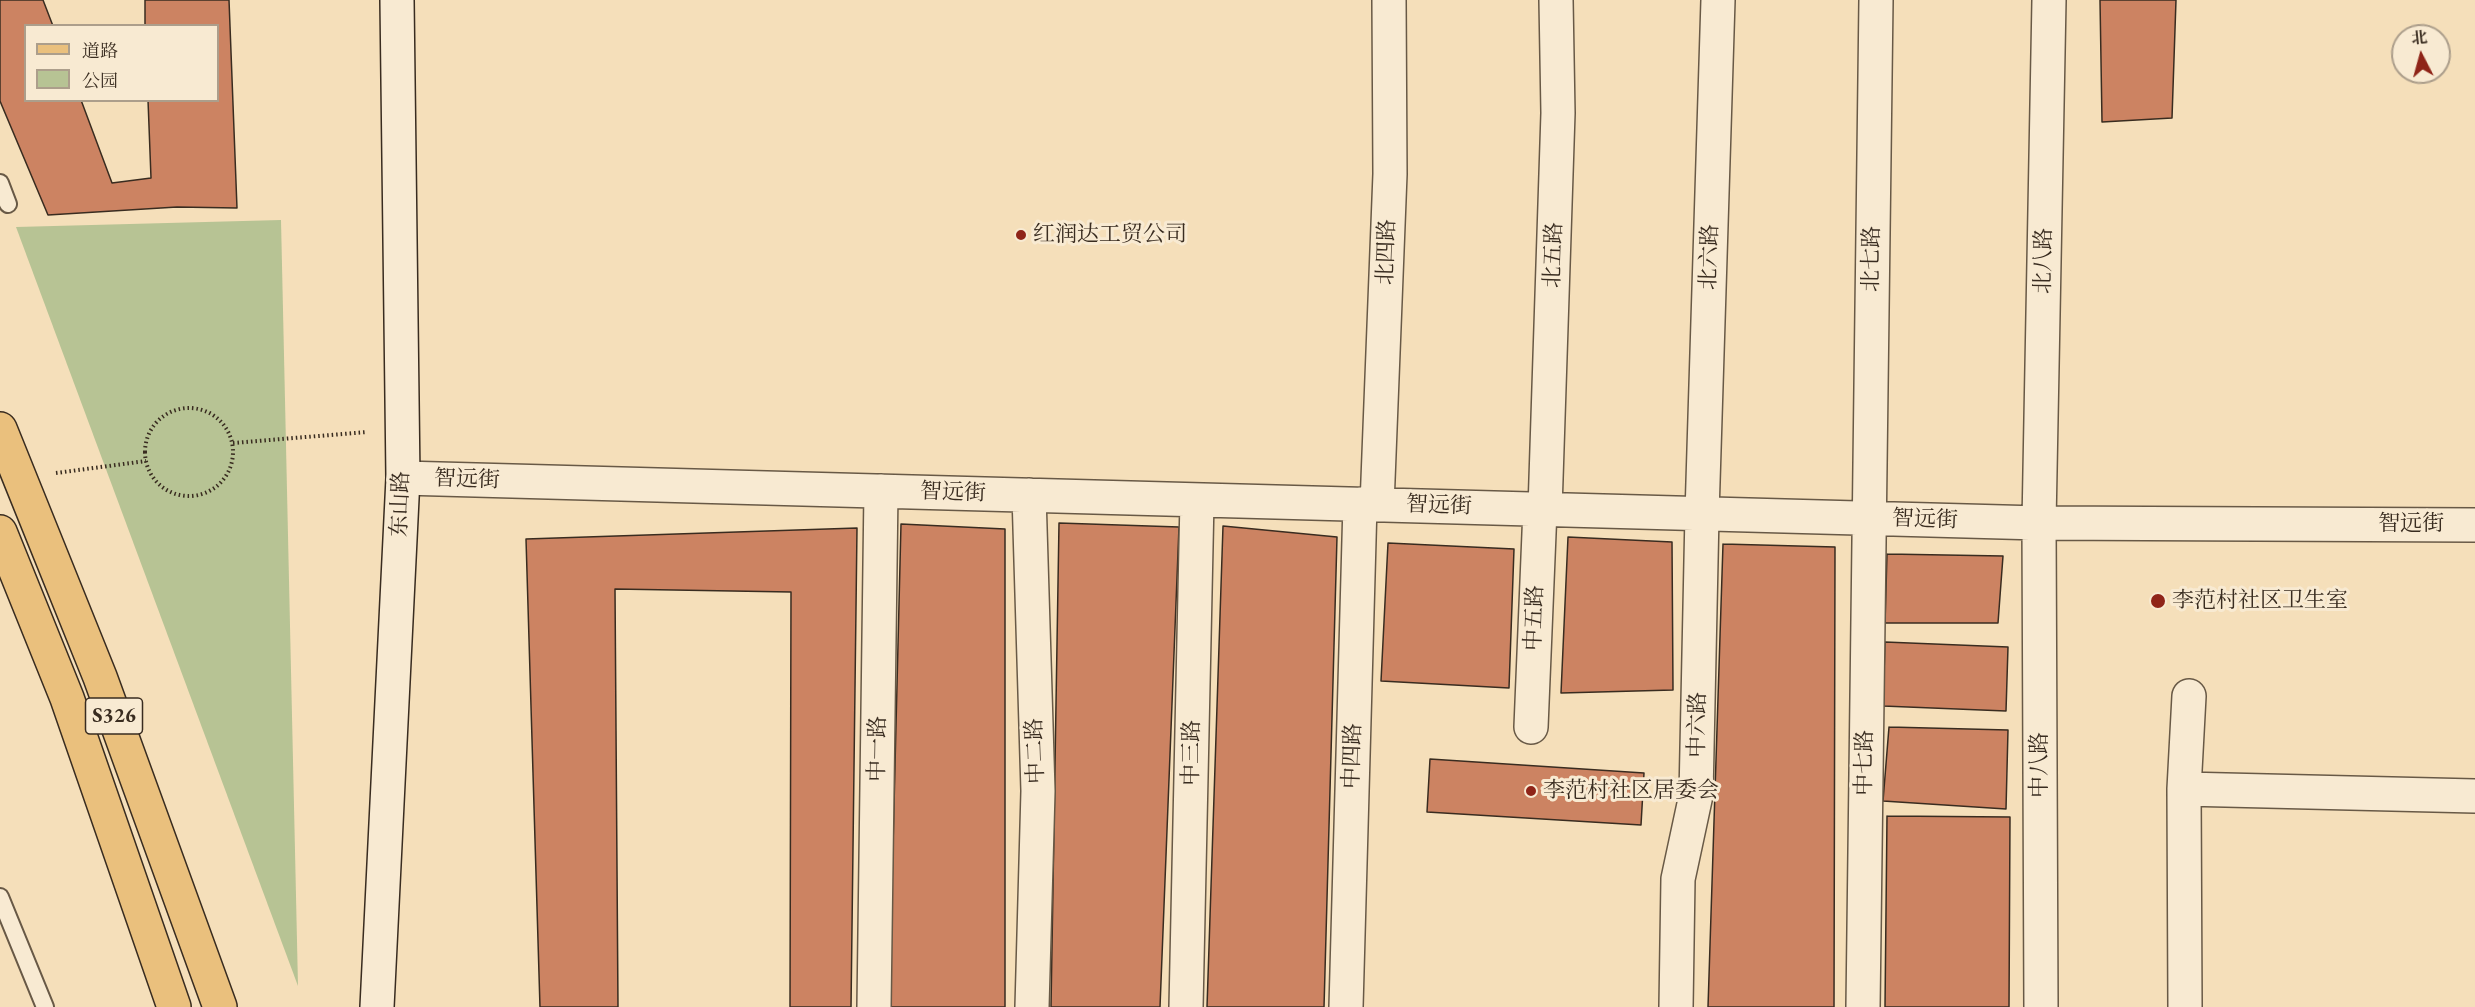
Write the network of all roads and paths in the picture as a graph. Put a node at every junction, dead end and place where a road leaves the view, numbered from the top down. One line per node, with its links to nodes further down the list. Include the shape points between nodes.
1 (397, 0): 10 (street, 东山路)
2 (1389, 0): 18 (street, 北四路, via 1390,174)
3 (1556, 0): 19 (street, 北五路, via 1558,113)
4 (1718, 0): 20 (street, 北六路)
5 (1876, 0): 21 (street, 北七路)
6 (2049, 0): 22 (street, 北八路)
7 (0, 183): 8 (lane)
8 (8, 204)
9 (0, 429): 13 (main road, S326)
10 (402, 429): 11 (path); 14 (street, 东山路)
11 (233, 443): 12 (path, via 234,459 228,473 206,493 190,496 161,487); 12 (path, via 217,417 192,408 178,409 166,414 148,434)
12 (146, 461): 13 (path)
13 (20, 478): 32 (main road, S326, via 100,677)
14 (403, 478): 15 (street, 智远街); 33 (street, 东山路)
15 (881, 491): 16 (street, 智远街); 34 (street, 中一路)
16 (1029, 495): 17 (street, 智远街); 35 (street, 中二路, via 1038,791)
17 (1197, 500): 18 (street, 智远街); 36 (street, 中三路)
18 (1368, 504): 19 (street, 智远街); 37 (street, 中四路)
19 (1542, 509): 20 (street, 智远街); 26 (street, 中五路)
20 (1702, 514): 21 (street, 智远街); 38 (street, 中六路, via 1696,795 1678,879)
21 (1868, 518): 22 (street, 智远街); 39 (street, 中七路)
22 (2039, 523): 23 (street, 智远街); 40 (street, 中八路)
23 (2475, 525)
24 (0, 532): 31 (main road, S326, via 67,698)
25 (2189, 696): 27 (street)
26 (1531, 727)
27 (2184, 789): 28 (street); 41 (street)
28 (2475, 796)
29 (0, 897): 30 (lane)
30 (45, 1007)
31 (174, 1007)
32 (220, 1007)
33 (377, 1007)
34 (874, 1007)
35 (1032, 1007)
36 (1186, 1007)
37 (1346, 1007)
38 (1676, 1007)
39 (1863, 1007)
40 (2041, 1007)
41 (2185, 1007)

